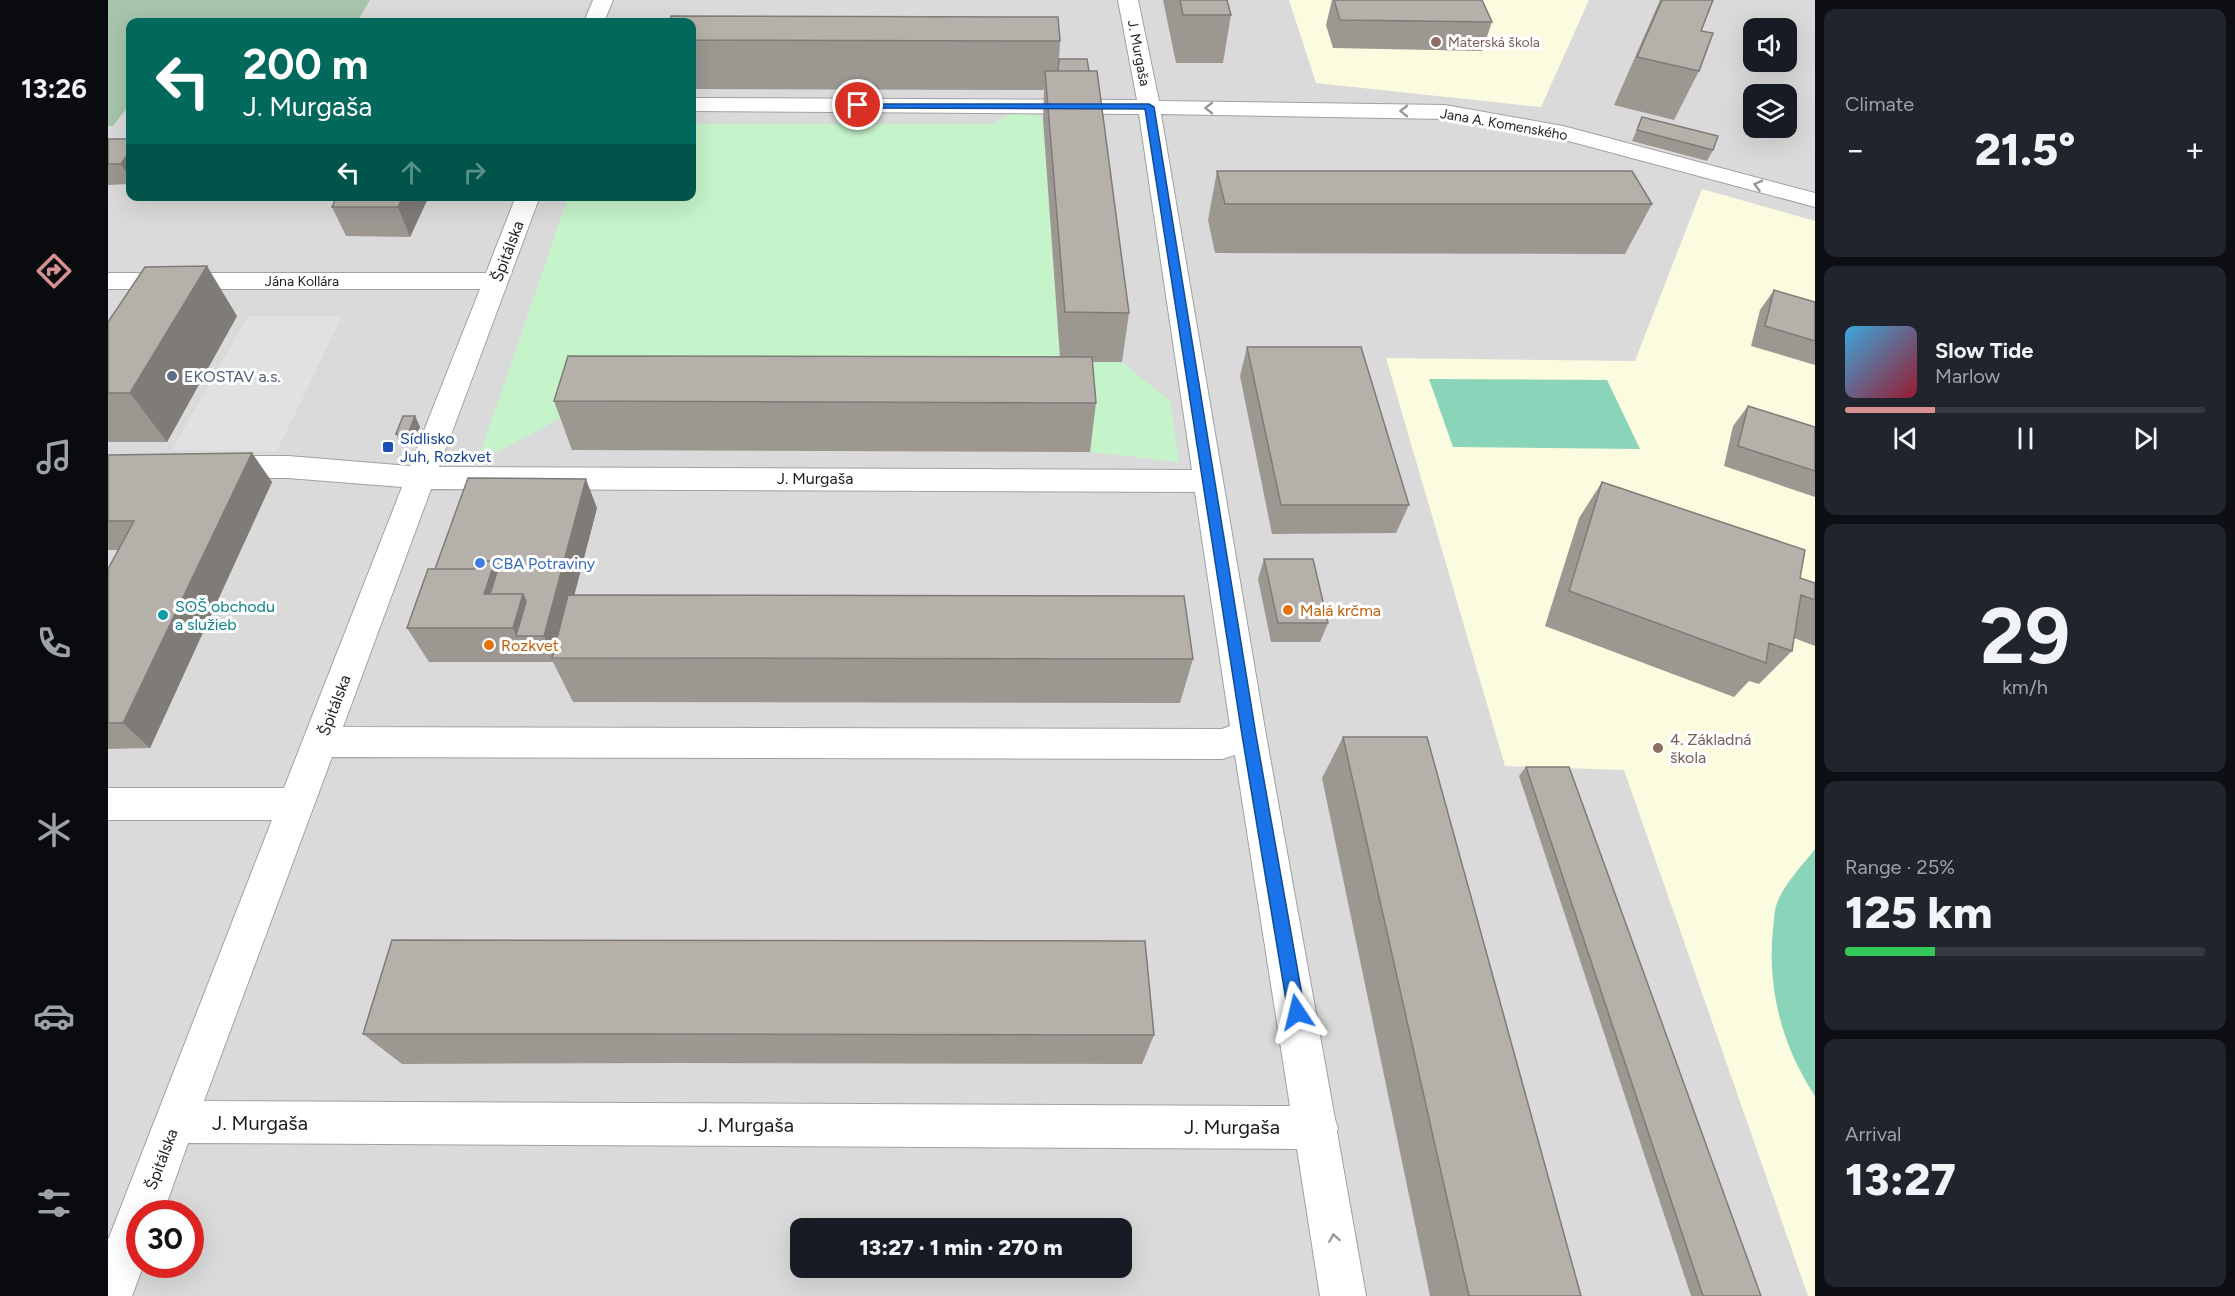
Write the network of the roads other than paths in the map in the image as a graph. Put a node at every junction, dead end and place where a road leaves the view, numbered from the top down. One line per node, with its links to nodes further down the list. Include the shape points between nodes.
1 (603, 0): 3 (street)
2 (1128, 0): 5 (street, J. Murgaša)
3 (596, 18)
4 (696, 105): 5 (street, J. Murgaša)
5 (1149, 107): 6 (street, Jana A. Komenského, one-way to 5, via 1563,133 1445,112); 12 (street, J. Murgaša)
6 (1815, 200)
7 (526, 201): 9 (street, Špitálska)
8 (108, 281): 9 (street, Jána Kollára, via 163,291)
9 (496, 281): 11 (street, Špitálska)
10 (187, 467): 11 (street, J. Murgaša, via 288,467)
11 (421, 477): 12 (street, J. Murgaša); 14 (street, Špitálska)
12 (1209, 481): 13 (street, J. Murgaša)
13 (1249, 735): 14 (street, via 1222,744); 18 (street, J. Murgaša)
14 (320, 742): 16 (street, Špitálska)
15 (108, 804): 16 (street)
16 (297, 804): 17 (street, Špitálska)
17 (175, 1122): 18 (street, J. Murgaša); 19 (street, Špitálska)
18 (1317, 1128): 22 (street, J. Murgaša, one-way to 18)
19 (145, 1200)
20 (126, 1251): 21 (street, Špitálska)
21 (109, 1296)
22 (1343, 1296)

